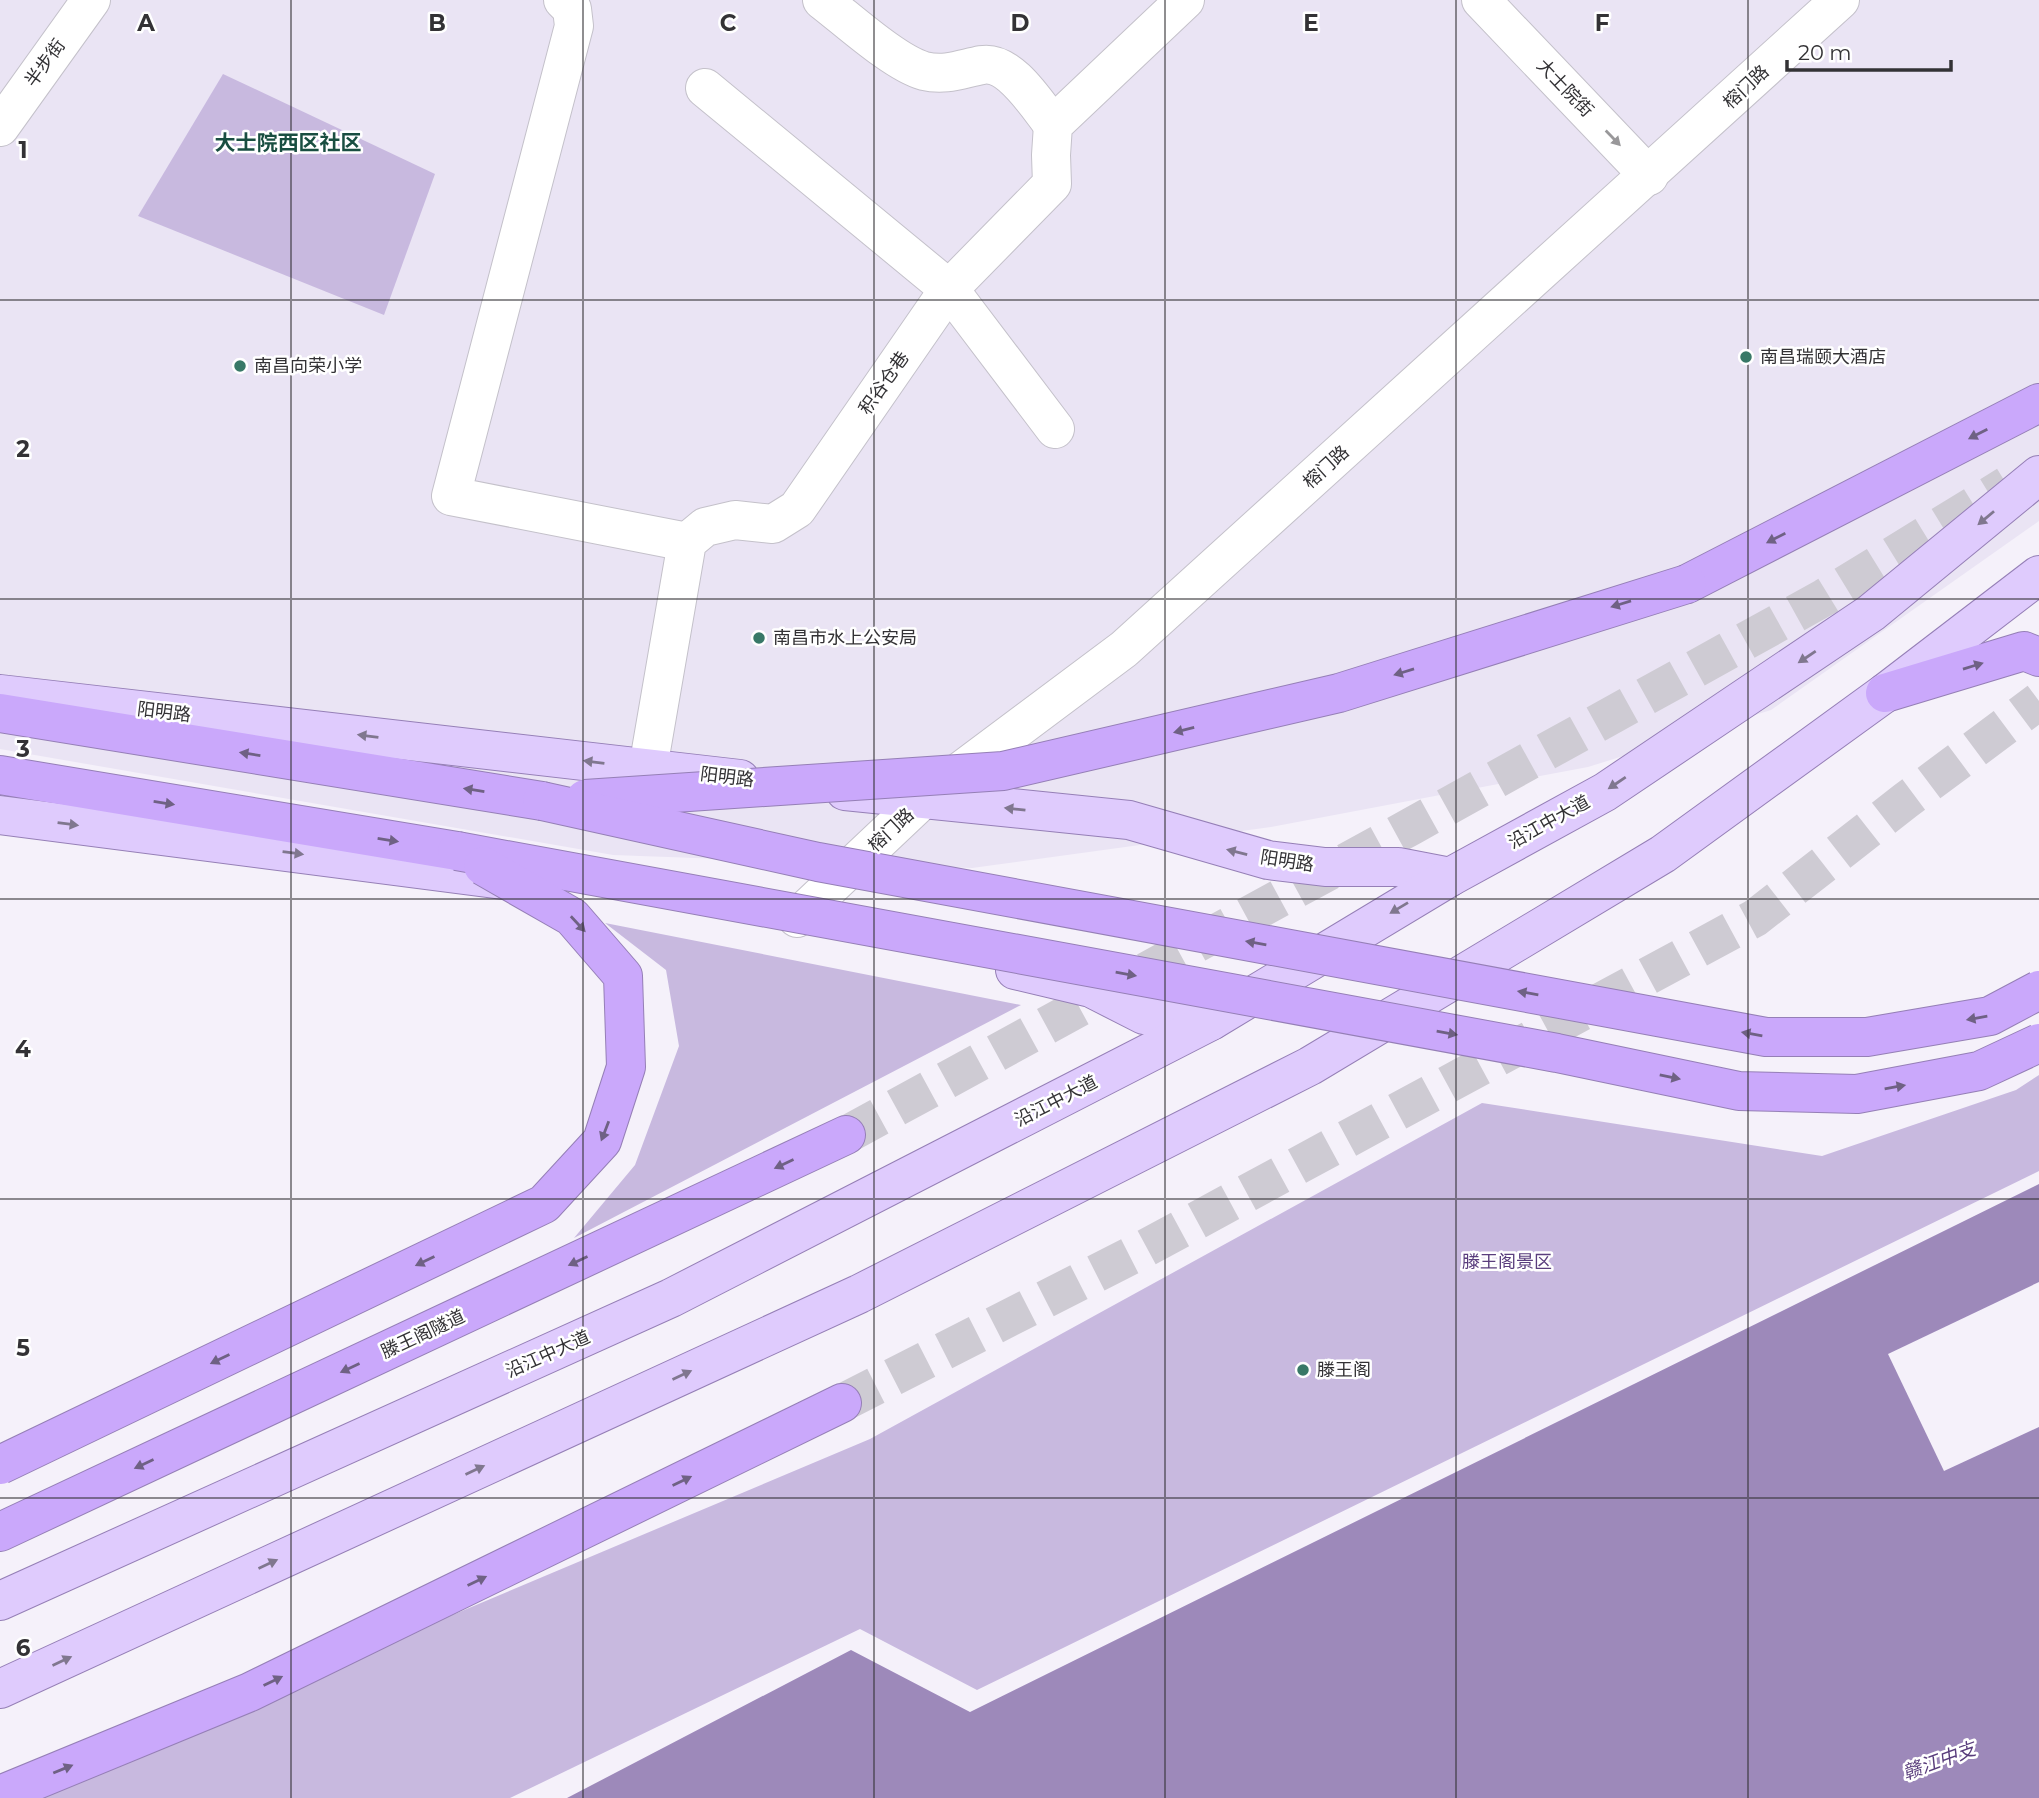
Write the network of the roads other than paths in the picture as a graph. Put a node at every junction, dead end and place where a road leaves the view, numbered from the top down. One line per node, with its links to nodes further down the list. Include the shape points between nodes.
1 (91, 0): 9 (street, 半步街)
2 (563, 0): 15 (street, via 572,9 574,26 451,496)
3 (822, 0): 8 (street, via 922,71 946,74 985,64 1001,66)
4 (1185, 0): 8 (street)
5 (1481, 0): 10 (street, 大士院街, one-way to 10)
6 (1840, 0): 10 (street, 榕门路)
7 (705, 88): 11 (street)
8 (1053, 125): 11 (street, 积谷仓巷, via 1052,184)
9 (0, 127)
10 (1649, 176): 23 (street, 榕门路, via 1124,649)
11 (949, 289): 13 (street); 15 (street, 积谷仓巷, via 797,509 773,524 735,520 705,527)
12 (2039, 403): 24 (highway, one-way to 24, bridge, via 1687,584 1339,693 1003,771)
13 (1055, 429)
14 (2039, 474): 27 (main road, 沿江中大道, one-way to 27, via 1871,613 1605,792)
15 (687, 542): 21 (street)
16 (2039, 575): 18 (main road)
17 (2039, 657): 18 (highway, one-way to 17, via 2024,650)
18 (1885, 693): 37 (main road, one-way to 18, via 859,1294 1310,1066 1663,854)
19 (0, 694): 21 (main road, 阳明路, one-way to 19)
20 (0, 713): 24 (highway, one-way to 20)
21 (648, 768): 23 (main road, 阳明路)
22 (0, 775): 26 (highway, one-way to 26)
23 (922, 800): 27 (main road, 阳明路, one-way to 23, via 1398,867 1325,867 1268,860 1129,820); 28 (street, 榕门路)
24 (542, 802): 29 (highway, one-way to 24, bridge, via 1990,1016 1867,1037 1766,1037 818,862)
25 (0, 815): 28 (main road, one-way to 28)
26 (457, 851): 31 (highway, one-way to 31, bridge, via 1557,1053 1739,1091 1857,1094 1979,1072); 34 (highway, one-way to 34, bridge, via 572,917 623,976 626,1067 602,1141 544,1204)
27 (1450, 877): 30 (main road, 沿江中大道, one-way to 30)
28 (797, 918): 30 (main road, via 1091,988 1143,1015)
29 (2039, 990)
30 (1211, 1021): 36 (main road, 沿江中大道, via 671,1298)
31 (2039, 1044)
32 (846, 1135): 35 (highway, 滕王阁隧道, one-way to 35)
33 (842, 1403): 38 (highway, one-way to 33, via 250,1692)
34 (0, 1465)
35 (0, 1532)
36 (0, 1601)
37 (0, 1689)
38 (0, 1795)

